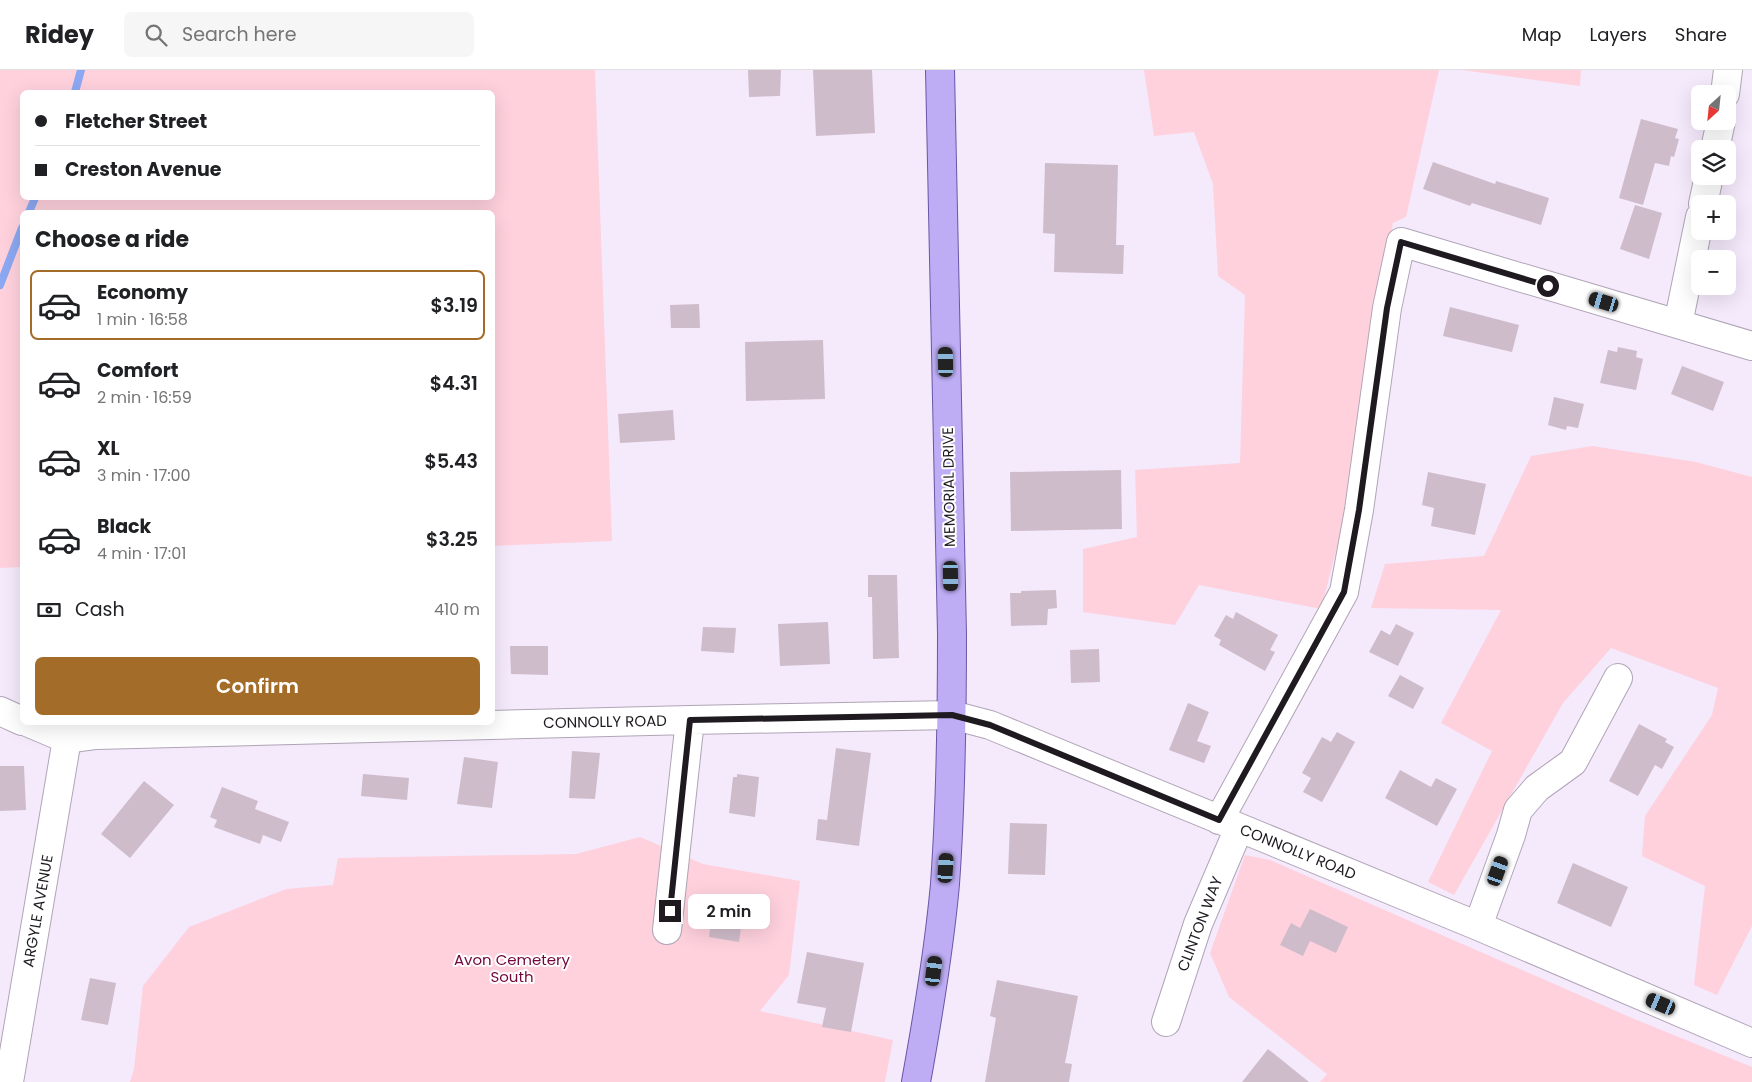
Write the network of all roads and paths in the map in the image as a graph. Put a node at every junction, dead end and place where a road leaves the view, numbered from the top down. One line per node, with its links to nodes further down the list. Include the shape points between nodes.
1 (940, 70): 9 (main road, MEMORIAL DRIVE)
2 (1728, 70): 3 (street)
3 (1726, 85)
4 (1695, 240): 5 (street)
5 (1678, 324): 6 (street); 16 (street, CLINTON WAY, via 1401,242 1387,308 1361,500 1344,592)
6 (1752, 346)
7 (1618, 678): 17 (street, via 1573,762 1537,788 1518,810)
8 (0, 711): 10 (street)
9 (952, 715): 11 (street, CONNOLLY ROAD); 16 (street, CONNOLLY ROAD, via 990,725); 22 (main road, MEMORIAL DRIVE, via 944,885)
10 (20, 720)
11 (690, 720): 14 (street, CONNOLLY ROAD); 18 (street)
12 (34, 725): 15 (street)
13 (492, 725): 15 (street, CONNOLLY ROAD, via 96,735)
14 (495, 725)
15 (67, 740): 21 (street, ARGYLE AVENUE)
16 (1229, 824): 17 (street, CONNOLLY ROAD); 19 (street, CLINTON WAY)
17 (1478, 926): 20 (street, CONNOLLY ROAD)
18 (668, 930)
19 (1166, 1022)
20 (1752, 1043)
21 (9, 1082)
22 (916, 1082)

